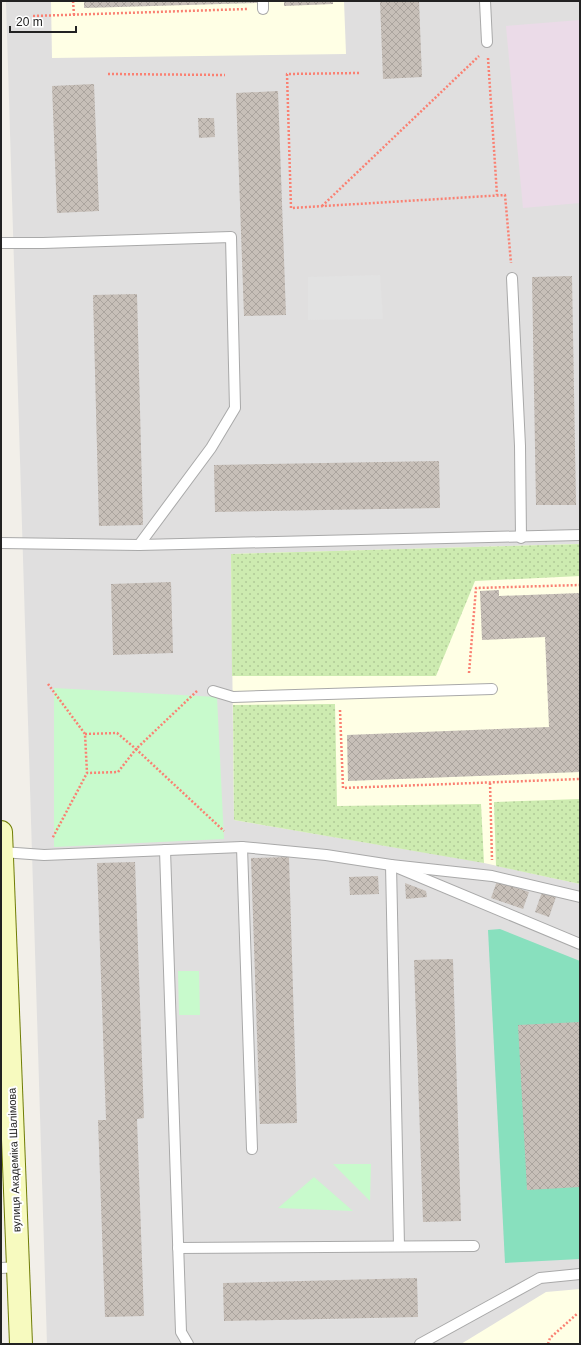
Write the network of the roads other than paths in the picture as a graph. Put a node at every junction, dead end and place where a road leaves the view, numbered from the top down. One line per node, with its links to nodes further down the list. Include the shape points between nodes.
1 (485, 1): 2 (lane)
2 (487, 45)
3 (1, 243): 8 (lane, via 231,237 234,408 211,448)
4 (512, 278): 6 (lane, via 520,446)
5 (580, 535): 6 (lane)
6 (521, 538): 8 (lane)
7 (1, 543): 8 (lane)
8 (139, 545)
9 (492, 689): 10 (lane, via 233,697)
10 (213, 691)
11 (1, 842): 13 (lane, via 44,855); 15 (street, вулиця Академіка Шалімова)
12 (242, 847): 13 (lane); 14 (lane); 18 (lane)
13 (165, 850): 21 (lane)
14 (391, 864): 16 (lane, via 492,876); 17 (lane); 19 (lane)
15 (2, 876): 22 (street, вулиця Академіка Шалімова)
16 (580, 897)
17 (580, 944)
18 (252, 1149)
19 (399, 1246): 20 (lane); 21 (lane)
20 (474, 1246)
21 (178, 1248): 25 (lane, via 181,1332)
22 (10, 1268): 24 (street, вулиця Академіка Шалімова)
23 (580, 1274): 26 (lane, via 540,1278)
24 (21, 1344)
25 (188, 1344)
26 (420, 1344)

